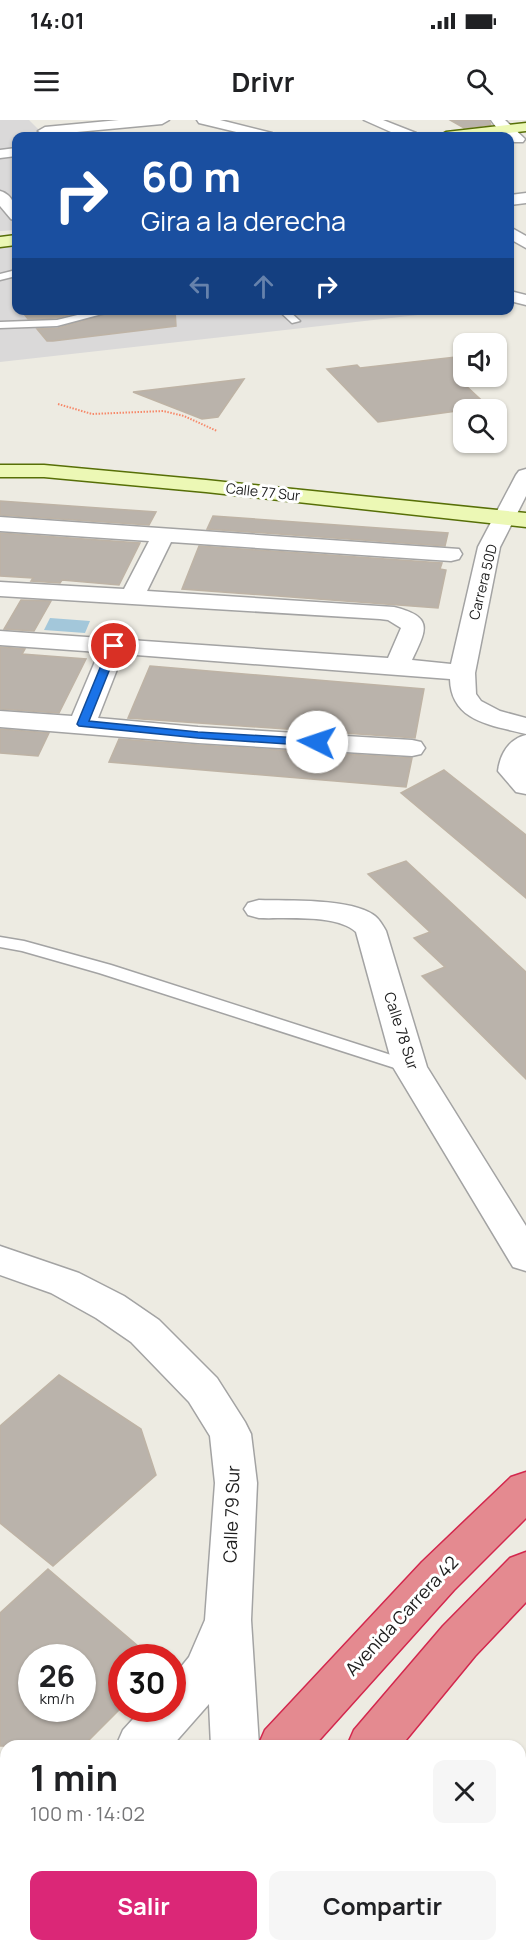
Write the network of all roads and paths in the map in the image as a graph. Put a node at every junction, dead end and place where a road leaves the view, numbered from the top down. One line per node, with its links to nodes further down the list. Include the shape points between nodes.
1 (34, 120): 6 (street)
2 (162, 120): 7 (street)
3 (204, 120): 8 (street)
4 (410, 120): 5 (street)
5 (376, 122): 9 (street)
6 (45, 132)
7 (63, 132)
8 (251, 132)
9 (401, 132)
10 (514, 233): 11 (street)
11 (526, 243)
12 (90, 315): 15 (lane)
13 (288, 315): 14 (lane)
14 (295, 321)
15 (0, 326)
16 (58, 404): 17 (path, via 99,414 163,411)
17 (217, 431)
18 (0, 459): 21 (street, Calle 77 Sur, via 198,474)
19 (0, 471): 21 (street, Calle 77 Sur, via 44,471)
20 (526, 475): 21 (street, Carrera 50D)
21 (516, 513): 30 (street, Carrera 50D, via 489,547)
22 (0, 524): 23 (street)
23 (164, 534): 24 (street); 26 (street)
24 (451, 554)
25 (0, 589): 26 (street)
26 (132, 597): 29 (street, via 394,614 413,625)
27 (0, 638): 28 (street)
28 (114, 646): 29 (street); 32 (street)
29 (397, 666): 30 (street)
30 (463, 684): 33 (street, via 472,707 491,717)
31 (0, 719): 32 (street)
32 (82, 724): 35 (street)
33 (526, 726)
34 (526, 743): 36 (street, via 513,758 512,771)
35 (412, 748)
36 (526, 786)
37 (259, 909): 39 (street, Calle 78 Sur, via 338,914 366,924)
38 (0, 942): 39 (lane, via 105,969)
39 (410, 1067): 40 (street, Calle 78 Sur)
40 (526, 1257)
41 (0, 1260): 44 (street, Calle 79 Sur, via 65,1283 110,1307 145,1330 203,1390 230,1434 234,1457)
42 (526, 1490): 47 (highway, Avenida Carrera 42, via 438,1576)
43 (526, 1572): 48 (highway, via 459,1641)
44 (228, 1620): 45 (street, via 205,1672); 46 (street, Calle 79 Sur)
45 (146, 1740)
46 (235, 1740)
47 (288, 1740)
48 (376, 1740)

